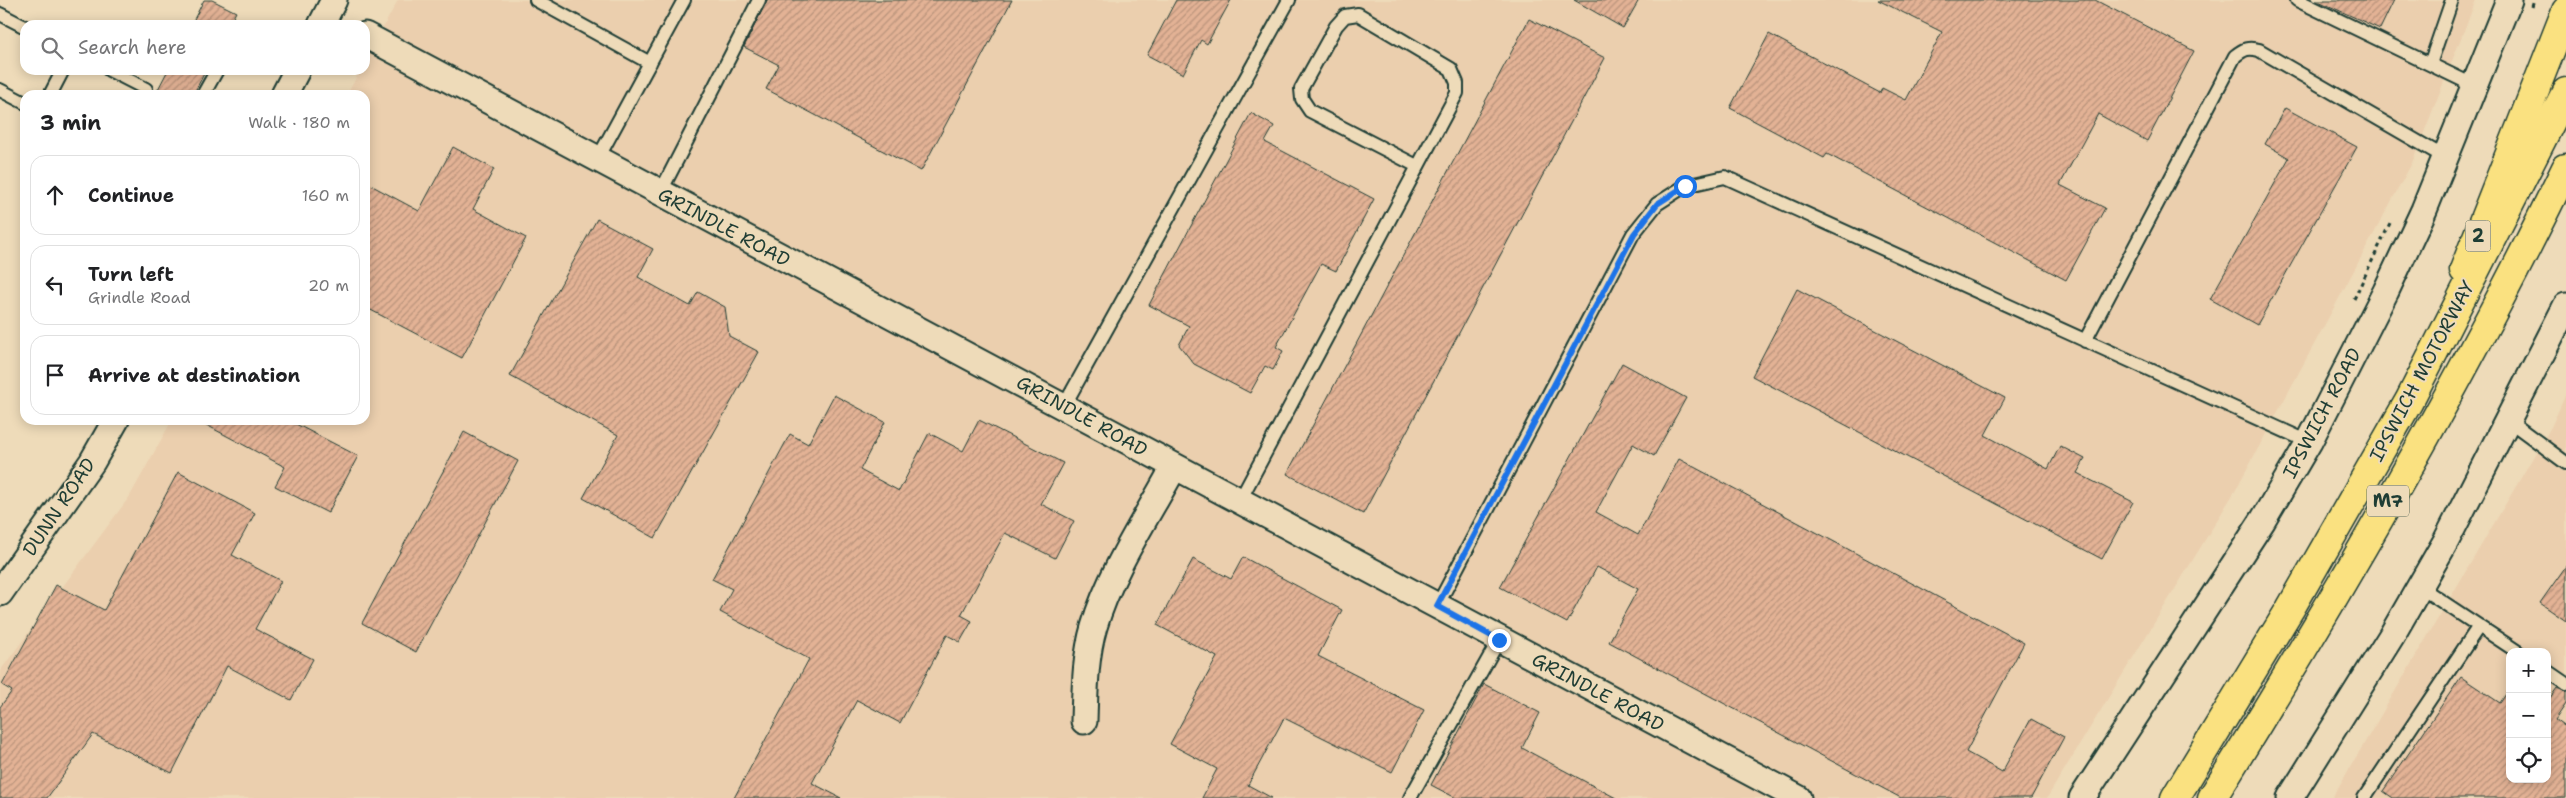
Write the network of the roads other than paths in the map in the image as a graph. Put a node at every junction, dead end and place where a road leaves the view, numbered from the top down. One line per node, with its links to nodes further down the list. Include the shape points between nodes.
1 (536, 0): 12 (lane)
2 (684, 0): 12 (lane)
3 (759, 0): 31 (lane)
4 (1289, 0): 36 (lane)
5 (2297, 0): 13 (lane)
6 (2452, 0): 13 (lane)
7 (2509, 0): 18 (street, IPSWICH ROAD)
8 (2566, 11): 35 (highway, 2, via 2530,107)
9 (0, 14): 10 (lane)
10 (20, 24)
11 (370, 38): 27 (street, GRINDLE ROAD)
12 (650, 63): 27 (lane)
13 (2430, 64): 18 (lane)
14 (60, 75): 21 (lane)
15 (119, 75): 19 (lane)
16 (214, 75): 22 (lane)
17 (294, 75): 23 (street)
18 (2476, 86): 26 (street, IPSWICH ROAD)
19 (146, 89)
20 (0, 90): 25 (lane)
21 (52, 90)
22 (206, 90)
23 (287, 90)
24 (2566, 92): 35 (highway, IPSWICH MOTORWAY / M7)
25 (20, 100)
26 (2446, 158): 34 (lane, via 2259,50 2249,47 2242,50); 39 (street, IPSWICH ROAD, via 2398,265)
27 (597, 160): 31 (street, GRINDLE ROAD)
28 (1417, 166): 28 (lane, via 1457,94 1454,76 1450,69 1358,14 1345,16 1336,26 1301,89 1302,99 1310,111); 42 (lane)
29 (2566, 168): 32 (highway, IPSWICH MOTORWAY / M7)
30 (2566, 176): 32 (highway)
31 (660, 193): 36 (street, GRINDLE ROAD)
32 (2551, 198): 56 (highway, IPSWICH MOTORWAY / M7, via 2476,342 2339,588)
33 (2566, 306): 37 (street)
34 (2085, 341): 39 (lane); 45 (lane, via 1725,177 1685,186 1657,204 1634,234)
35 (2409, 400): 55 (highway, IPSWICH MOTORWAY / M7, via 2295,601)
36 (1064, 406): 41 (street, GRINDLE ROAD)
37 (2508, 420): 40 (lane); 43 (street)
38 (113, 425): 44 (street, DUNN ROAD, via 92,462)
39 (2309, 442): 54 (street, IPSWICH ROAD, via 2263,520)
40 (2566, 462)
41 (1174, 467): 42 (street, GRINDLE ROAD); 51 (street, via 1109,587 1094,627 1087,663)
42 (1240, 502): 45 (street, GRINDLE ROAD)
43 (2420, 587): 46 (lane); 57 (street)
44 (0, 594)
45 (1437, 606): 47 (street, GRINDLE ROAD)
46 (2480, 626): 48 (lane); 58 (lane)
47 (1499, 640): 52 (lane); 53 (street, GRINDLE ROAD)
48 (2512, 648)
49 (2551, 674): 50 (lane)
50 (2566, 684)
51 (1084, 721)
52 (1410, 798)
53 (1798, 798)
54 (2082, 798)
55 (2175, 798)
56 (2212, 798)
57 (2290, 798)
58 (2364, 798)

